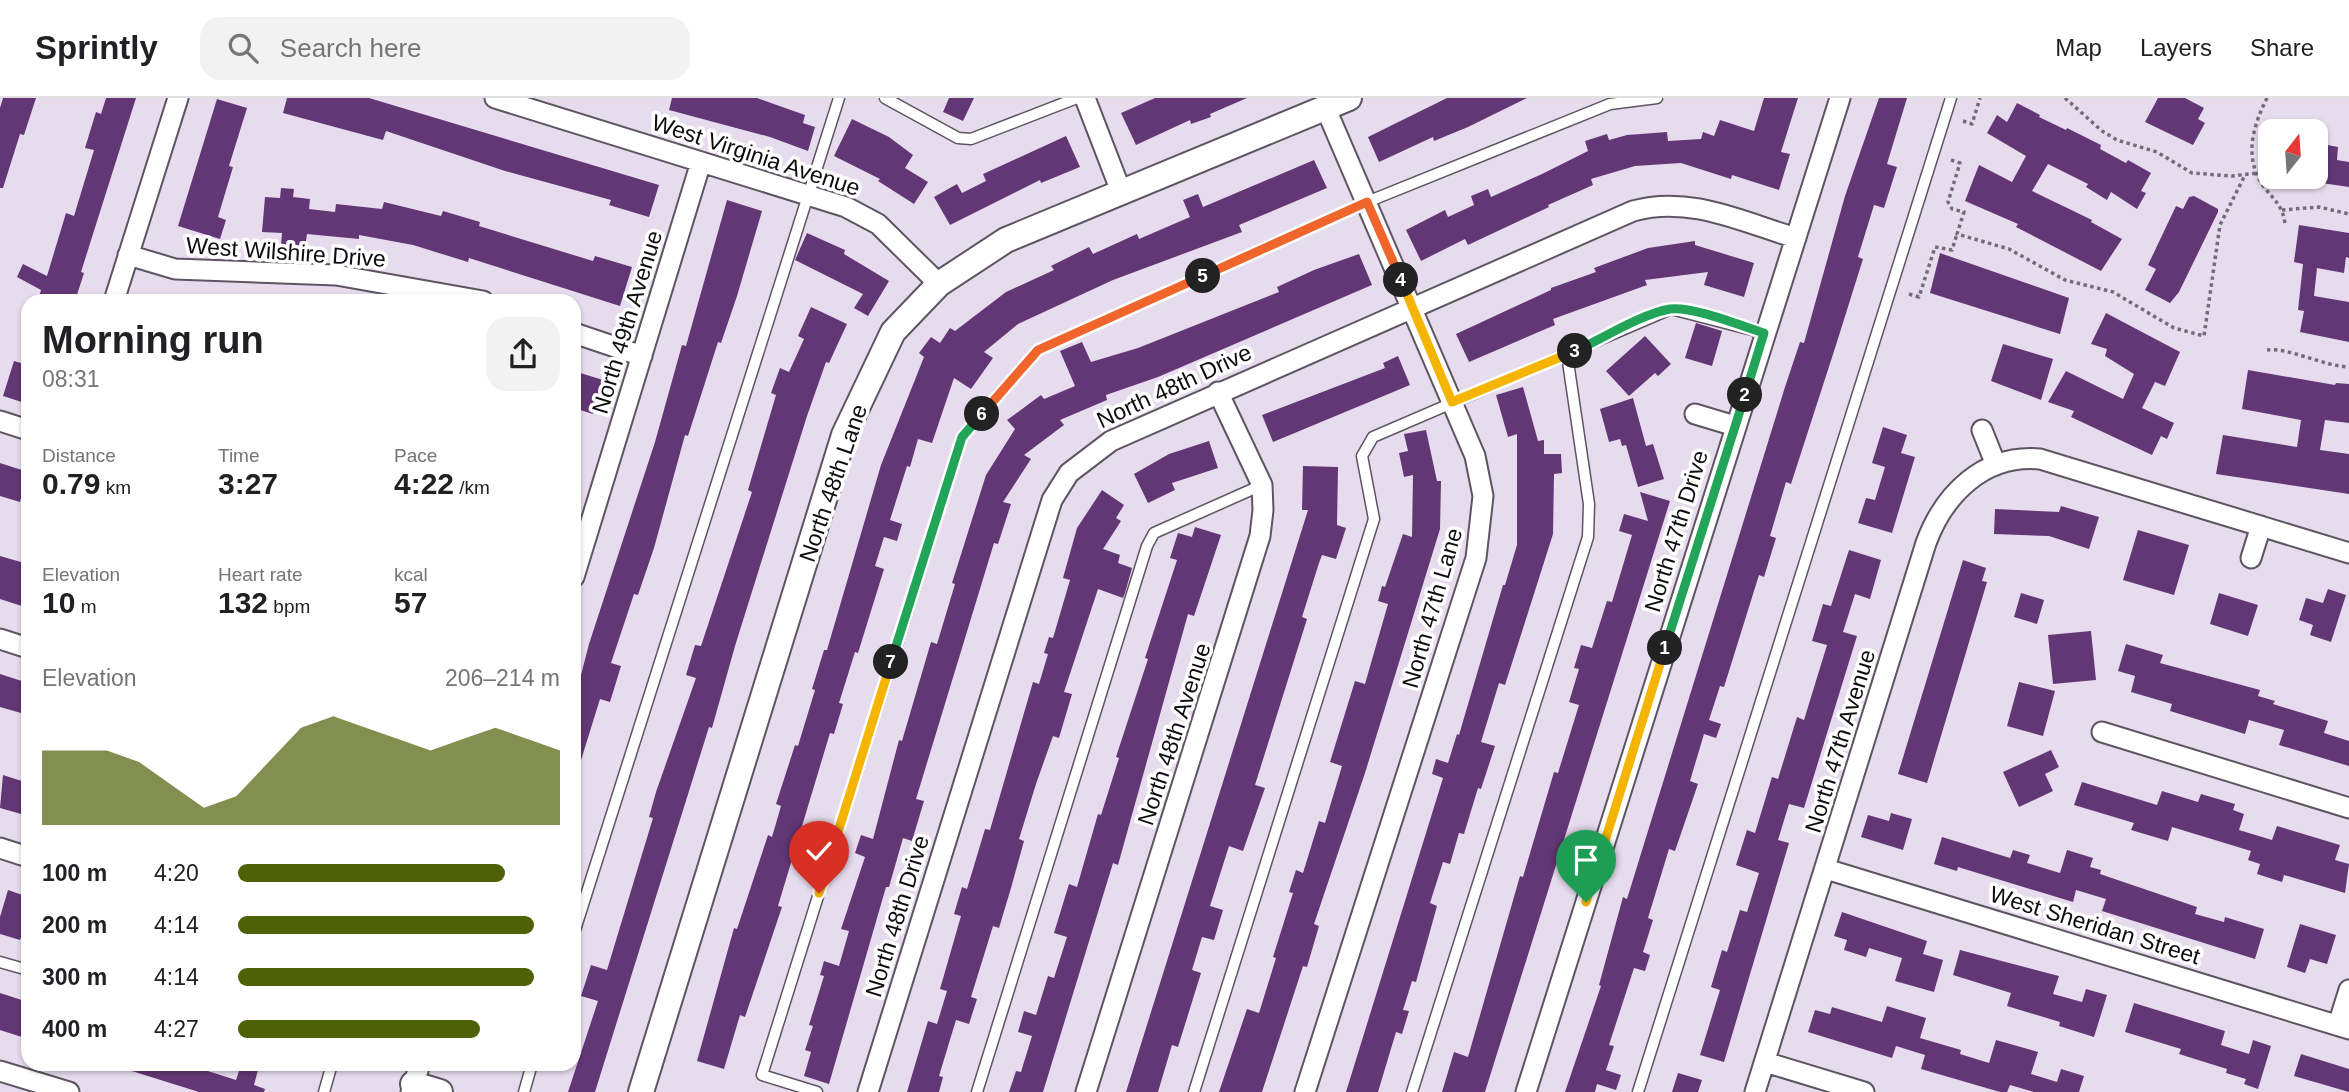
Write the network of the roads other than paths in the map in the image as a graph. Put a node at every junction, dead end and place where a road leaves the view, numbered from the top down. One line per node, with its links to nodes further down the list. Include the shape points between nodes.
1 (178, 98): 17 (street)
2 (495, 98): 12 (street, West Virginia Avenue)
3 (839, 98): 13 (lane)
4 (885, 98): 5 (lane, via 958,138 971,139)
5 (1077, 98)
6 (1085, 98): 14 (street)
7 (1349, 98): 11 (street, North 48th Lane)
8 (1657, 98): 15 (lane, via 1610,104)
9 (1840, 98): 16 (street, North 47th Drive)
10 (1951, 98): 69 (lane)
11 (1326, 109): 14 (street, North 48th Lane); 15 (street, North 47th Lane)
12 (701, 162): 13 (street, West Virginia Avenue); 25 (street, North 49th Avenue)
13 (808, 194): 18 (street, West Virginia Avenue, via 846,206 878,224); 46 (lane)
14 (1122, 194): 18 (street, North 48th Lane, via 1006,240)
15 (1367, 202): 21 (street, North 47th Lane); 61 (lane, via 1038,350 962,437 762,1075)
16 (1797, 238): 21 (street, North 48th Drive, via 1685,204 1657,204); 22 (street, North 47th Drive)
17 (128, 255): 19 (street); 20 (street, West Wilshire Drive, via 175,269 336,275)
18 (939, 284): 60 (street, North 48th Lane, via 893,332 844,435)
19 (116, 294)
20 (443, 294)
21 (1412, 306): 26 (street, North 48th Drive); 27 (street, North 47th Lane)
22 (1764, 333): 24 (lane, via 1671,309); 30 (street, North 47th Drive)
23 (581, 335): 25 (street)
24 (1567, 355): 27 (lane); 67 (lane, via 1589,504 1588,537)
25 (642, 356): 36 (street, North 49th Avenue)
26 (1218, 392): 34 (street, North 48th Avenue); 62 (street, North 48th Drive, via 1092,452 1069,473 1052,500)
27 (1452, 402): 65 (lane, via 1373,437 1362,456 1374,519); 66 (street, North 47th Lane, via 1480,477 1481,537)
28 (1695, 414): 30 (street, North 47th Drive)
29 (0, 421): 31 (street)
30 (1735, 426): 68 (street, North 47th Drive)
31 (21, 428)
32 (1982, 430): 33 (street)
33 (1996, 465): 35 (street, via 2040,459); 45 (street, North 47th Avenue, via 1951,496 1933,525)
34 (1262, 485): 63 (lane, via 1154,533 1147,545); 64 (street, North 48th Avenue, via 1255,559)
35 (2261, 526): 37 (street); 38 (street)
36 (581, 536)
37 (2349, 553)
38 (2251, 558)
39 (0, 639): 40 (street)
40 (21, 646)
41 (2102, 732): 42 (street)
42 (2349, 808)
43 (0, 848): 44 (street)
44 (21, 855)
45 (1826, 869): 50 (street, West Sheridan Street); 51 (street, North 47th Avenue)
46 (581, 911)
47 (0, 962): 48 (lane)
48 (21, 968)
49 (2349, 990): 50 (street)
50 (2344, 1027)
51 (1765, 1062): 70 (street, North 47th Avenue); 71 (street)
52 (0, 1071): 56 (street)
53 (330, 1071): 57 (lane)
54 (530, 1071): 59 (lane)
55 (415, 1080): 58 (street)
56 (69, 1092)
57 (324, 1092)
58 (440, 1092)
59 (524, 1092)
60 (641, 1092)
61 (817, 1092)
62 (868, 1092)
63 (977, 1092)
64 (1086, 1092)
65 (1194, 1092)
66 (1305, 1092)
67 (1412, 1092)
68 (1526, 1092)
69 (1638, 1092)
70 (1755, 1092)
71 (1864, 1092)

